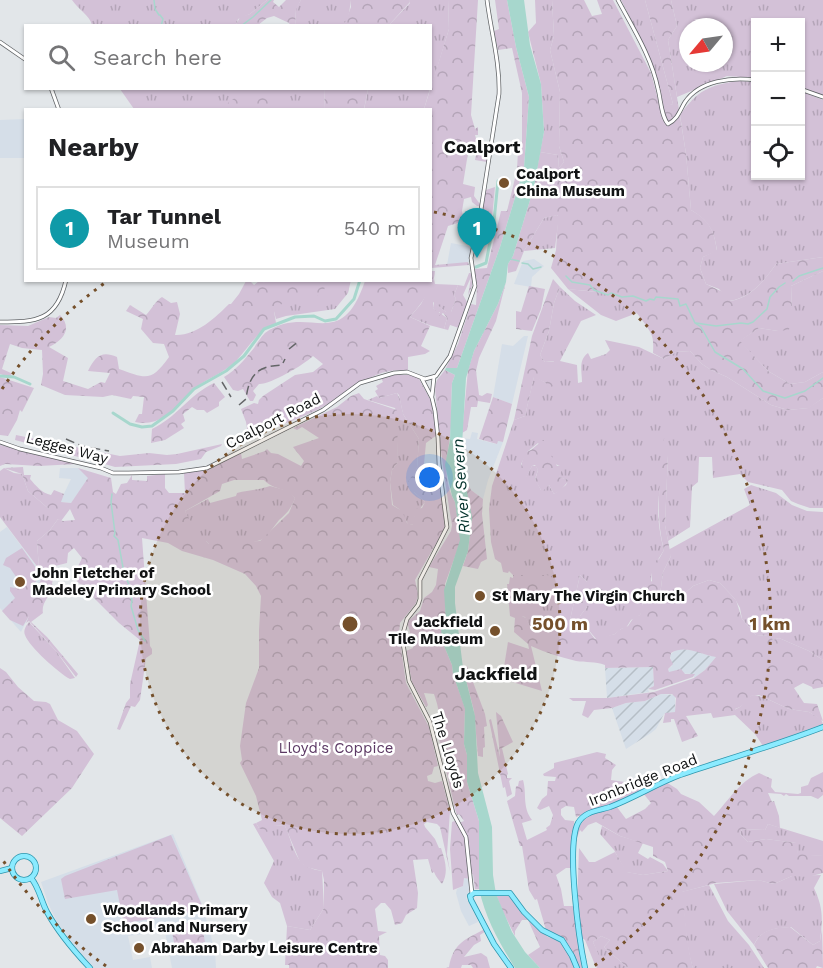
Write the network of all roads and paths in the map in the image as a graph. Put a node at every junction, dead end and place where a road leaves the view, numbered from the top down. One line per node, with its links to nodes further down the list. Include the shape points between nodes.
1 (487, 0): 13 (street, via 500,74 471,258 475,286 454,347)
2 (618, 0): 5 (street, via 646,54 668,124 698,90 730,79)
3 (0, 42): 4 (street)
4 (24, 59)
5 (751, 80)
6 (52, 90): 9 (street)
7 (805, 91): 8 (street)
8 (823, 98)
9 (59, 108)
10 (65, 282): 11 (street, via 59,303 43,317 29,322)
11 (0, 322)
12 (421, 377): 14 (street, Coalport Road); 16 (street, The Lloyds); 18 (street, Coalport Road, via 393,373 360,383 332,405 207,468)
13 (434, 377): 14 (street); 15 (street)
14 (428, 379): 15 (street)
15 (432, 392): 16 (street)
16 (433, 401): 23 (street, The Lloyds, via 447,527 420,580 420,599 406,619 402,637 409,681 430,722 453,813 466,837)
17 (0, 442): 18 (street, Legges Way, via 113,473)
18 (128, 473)
19 (823, 727): 27 (main road, Ironbridge Road, via 666,781 582,819 575,832 574,854 576,913)
20 (12, 868): 21 (main road); 22 (main road, via 19,879); 22 (main road, via 20,855 31,857 37,865)
21 (0, 871)
22 (31, 878): 24 (main road, via 53,922)
23 (475, 893): 25 (main road, via 471,900); 26 (main road, via 512,894 547,934 560,938)
24 (90, 968)
25 (510, 968)
26 (577, 968)
27 (585, 968)

